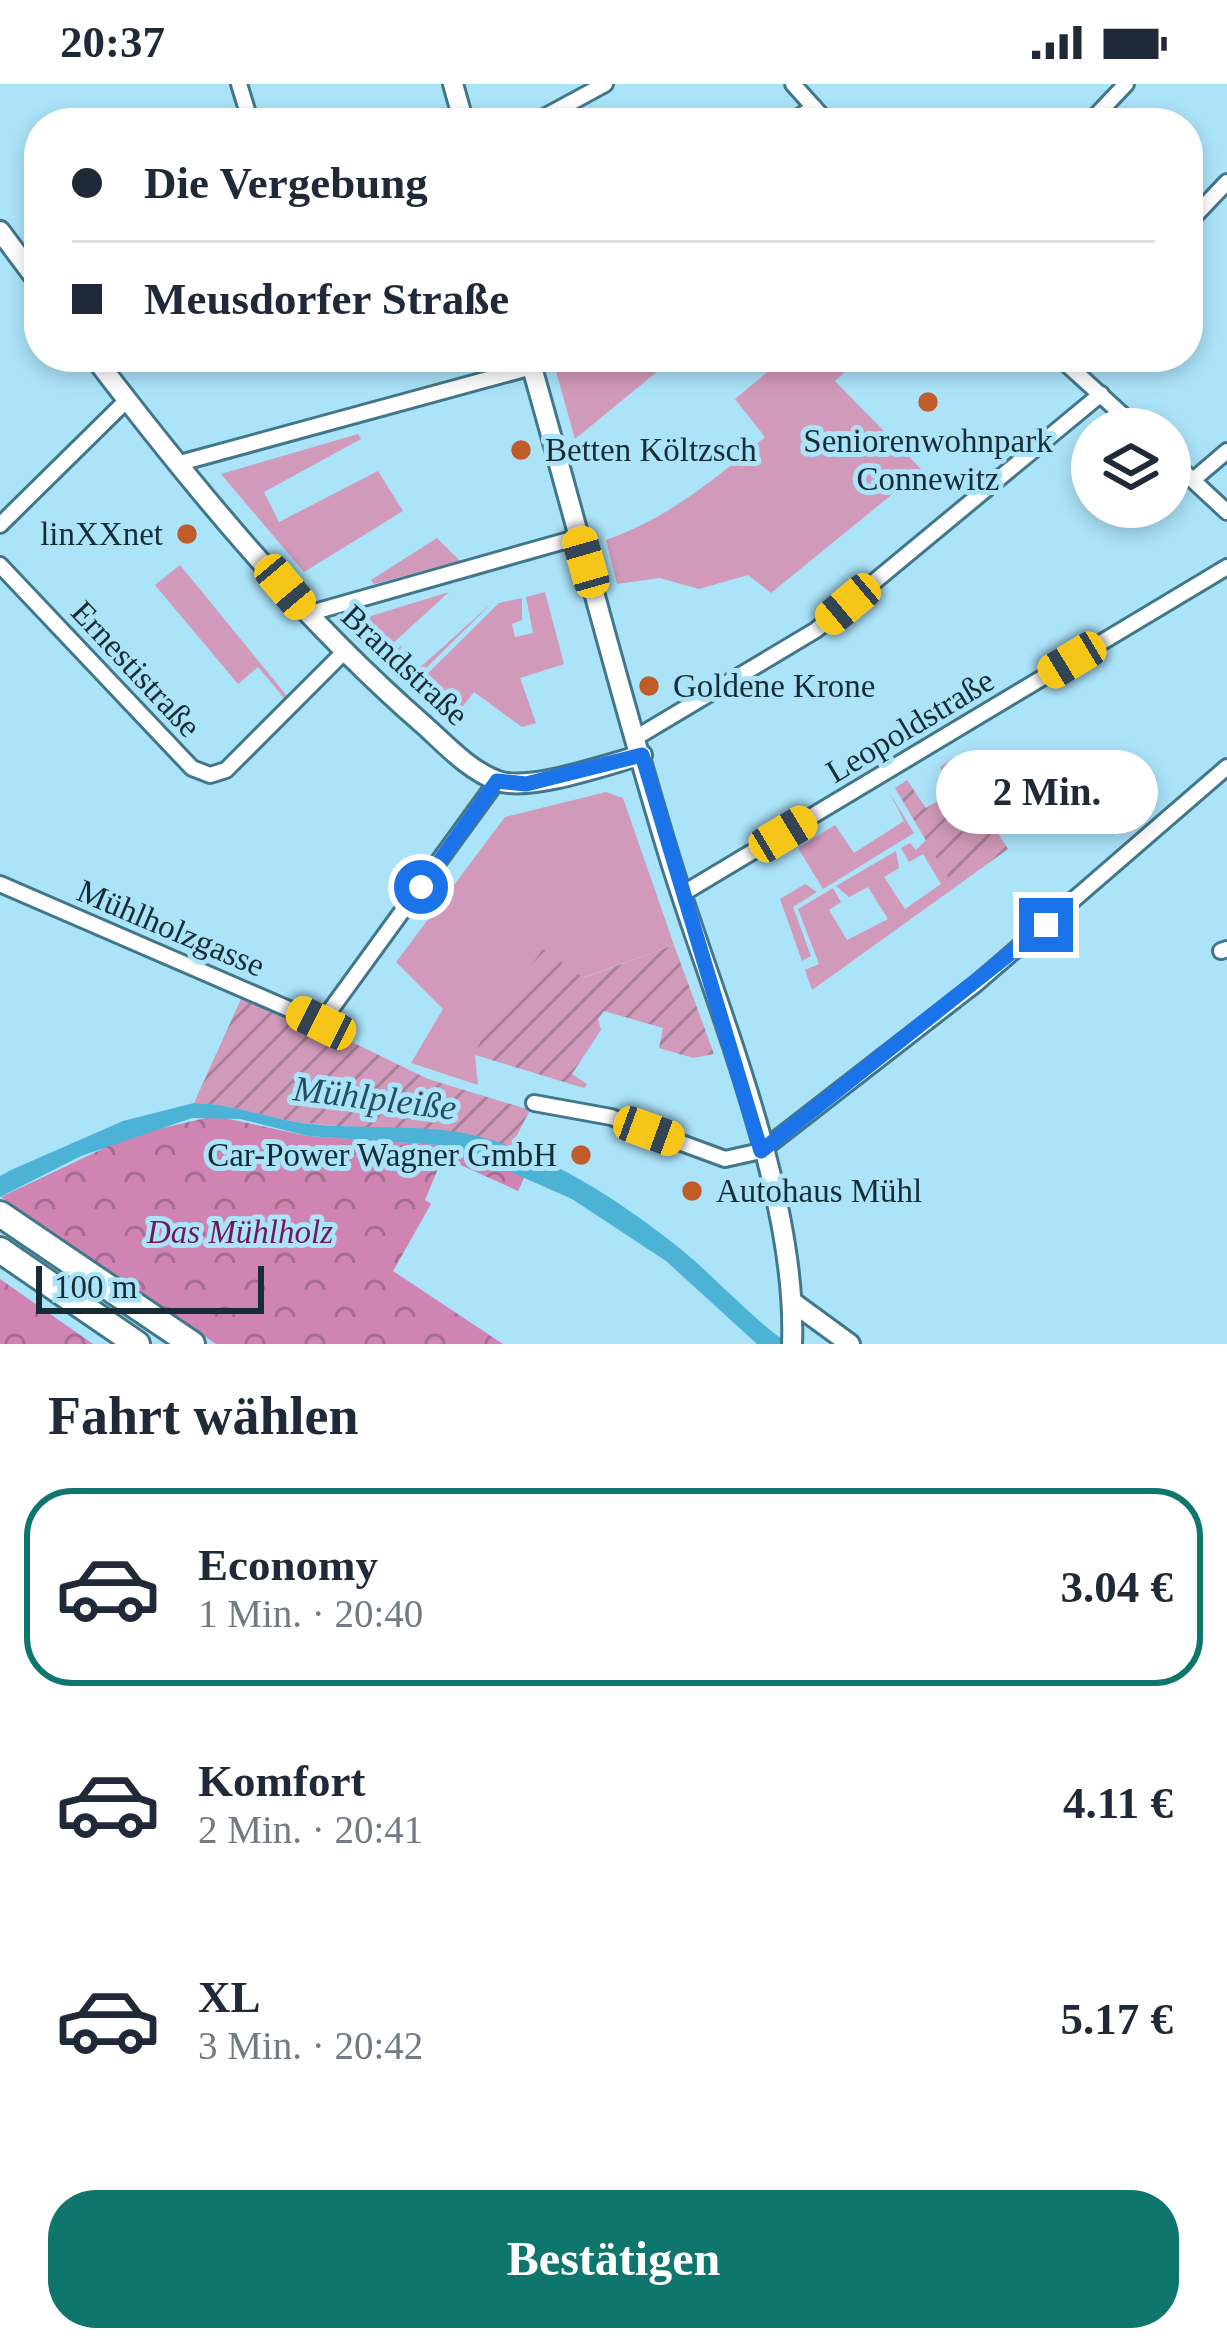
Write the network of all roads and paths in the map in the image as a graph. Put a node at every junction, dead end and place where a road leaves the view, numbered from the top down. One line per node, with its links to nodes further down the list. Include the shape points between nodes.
1 (605, 84): 5 (street)
2 (793, 84): 4 (street)
3 (1126, 84): 6 (street)
4 (814, 107)
5 (561, 108)
6 (1103, 108)
7 (1227, 182): 8 (street)
8 (1203, 207)
9 (0, 231): 10 (main road)
10 (24, 263)
11 (106, 372): 16 (main road, Brandstraße)
12 (496, 372): 19 (street)
13 (533, 372): 23 (main road)
14 (1076, 372): 15 (street)
15 (1101, 394): 17 (street); 28 (street, via 816,630)
16 (127, 400): 19 (main road, Brandstraße); 22 (street)
17 (1116, 408)
18 (1227, 451): 20 (street)
19 (180, 464): 26 (main road, Brandstraße)
20 (1193, 480): 21 (street)
21 (1227, 512)
22 (0, 525)
23 (579, 537): 26 (street); 28 (main road)
24 (0, 565): 27 (street, Ernestistraße, via 192,768 210,775 226,770)
25 (1227, 567): 32 (street, Leopoldstraße)
26 (307, 614): 27 (main road, Brandstraße)
27 (344, 652): 30 (main road, Brandstraße)
28 (639, 746): 30 (main road, via 526,784); 32 (main road)
29 (1227, 767): 34 (street, via 976,984)
30 (497, 781): 31 (street, Mühlholzgasse, via 321,1023)
31 (0, 884)
32 (682, 894): 34 (main road)
33 (534, 1103): 34 (street, via 611,1117 725,1159)
34 (761, 1151): 37 (main road)
35 (0, 1214): 39 (highway)
36 (0, 1250): 38 (highway)
37 (794, 1304): 40 (main road); 41 (main road)
38 (137, 1344)
39 (192, 1344)
40 (792, 1344)
41 (850, 1344)

